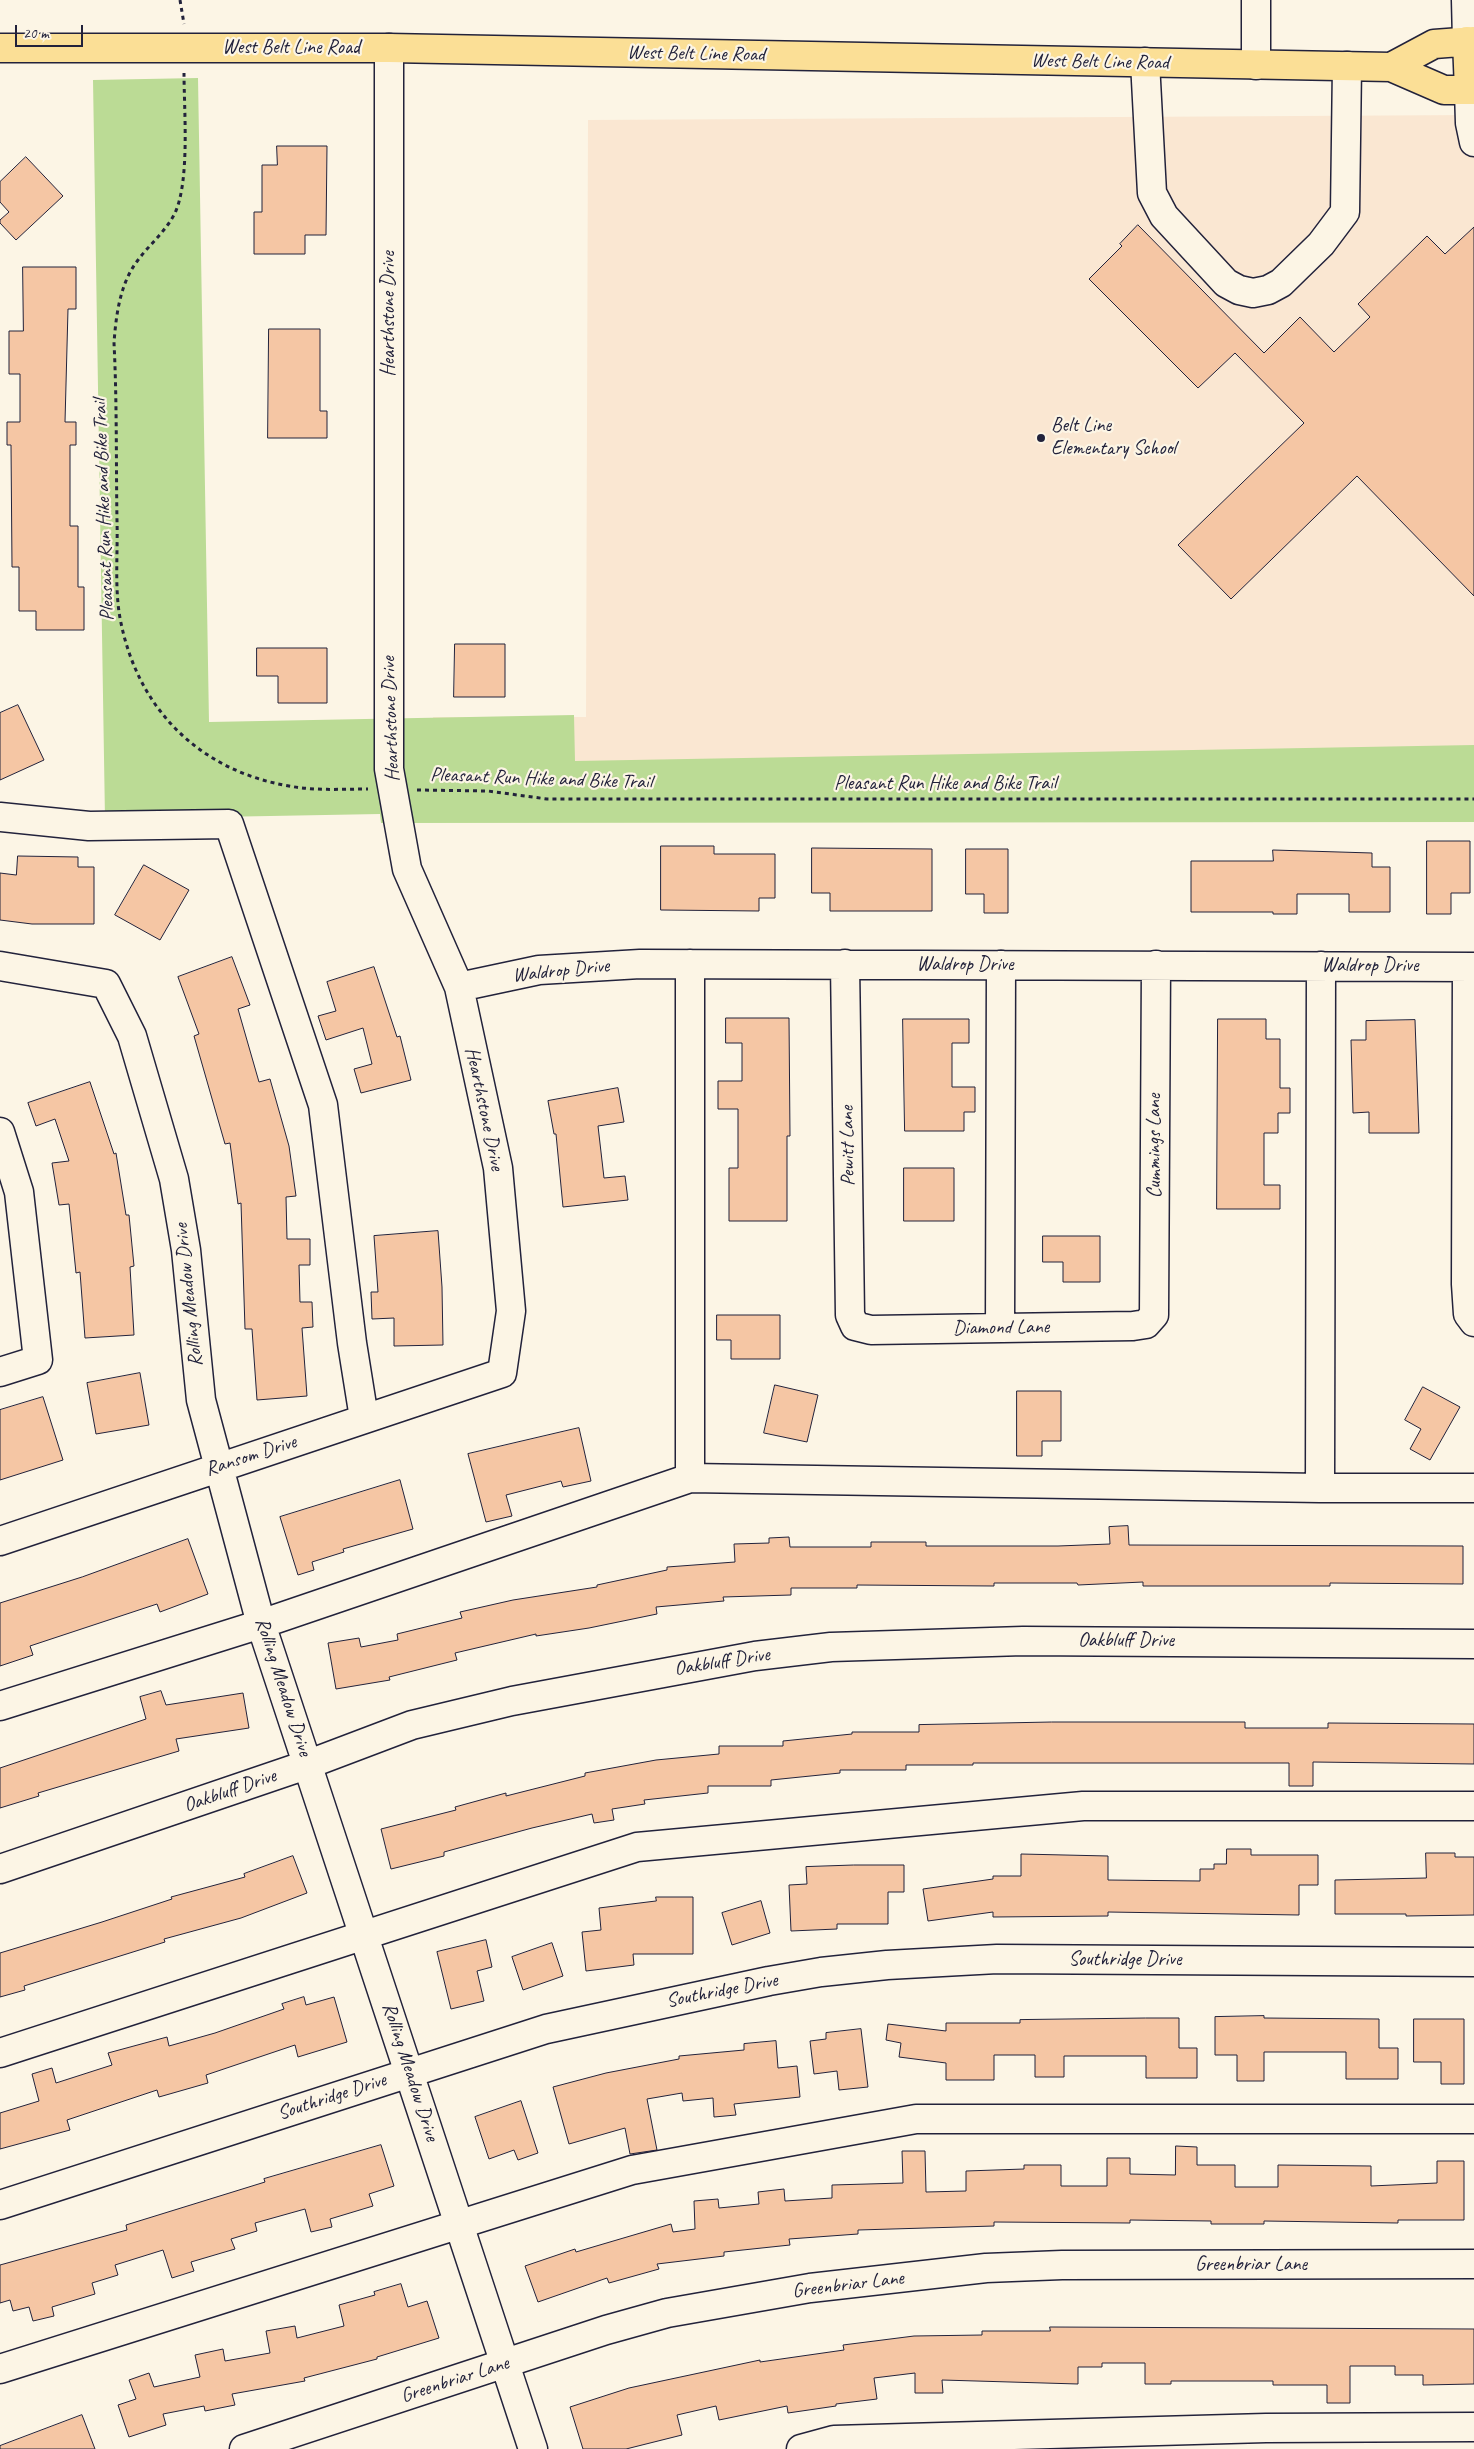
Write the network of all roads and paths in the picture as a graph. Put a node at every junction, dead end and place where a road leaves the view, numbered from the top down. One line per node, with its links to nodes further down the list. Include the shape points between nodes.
1 (180, 0): 6 (path, Pleasant Run Hike and Bike Trail)
2 (1256, 0): 9 (street)
3 (1466, 0): 4 (street)
4 (1470, 41): 11 (main road, West Belt Line Road, via 1434,44); 12 (main road)
5 (0, 48): 6 (main road, West Belt Line Road)
6 (184, 48): 7 (main road, West Belt Line Road); 14 (path, Pleasant Run Hike and Bike Trail, via 183,183 175,212 162,234 136,262 116,313 118,598 124,635 146,690 172,726 195,747 224,766 288,786)
7 (389, 48): 8 (main road, West Belt Line Road); 14 (street, Hearthstone Drive, via 389,769)
8 (1145, 62): 9 (main road, West Belt Line Road); 10 (street, via 1152,193 1164,216 1226,283 1253,293 1281,283 1321,244 1345,212)
9 (1256, 64): 10 (main road, West Belt Line Road)
10 (1347, 66): 11 (main road, West Belt Line Road)
11 (1391, 67): 12 (main road, West Belt Line Road, via 1444,90)
12 (1471, 90): 13 (street, via 1470,123)
13 (1474, 142)
14 (393, 789): 15 (path, Pleasant Run Hike and Bike Trail, via 488,791 547,799); 24 (street, Hearthstone Drive, via 407,869)
15 (1474, 799)
16 (0, 817): 32 (street, via 89,826 229,824 323,1105)
17 (690, 964): 18 (street, Waldrop Drive); 24 (street, Waldrop Drive, via 539,970); 34 (street)
18 (845, 964): 19 (street, Waldrop Drive); 28 (street, Pewitt Lane, via 850,1315)
19 (1001, 965): 20 (street, Waldrop Drive); 29 (street)
20 (1156, 965): 22 (street, Waldrop Drive); 27 (street, Cummings Lane, via 1154,1315)
21 (0, 966): 33 (street, Rolling Meadow Drive, via 106,984 132,1036 174,1179 186,1250 201,1400)
22 (1321, 966): 23 (street, Waldrop Drive); 35 (street)
23 (1470, 966): 26 (street, via 1466,1284)
24 (459, 987): 31 (street, Hearthstone Drive, via 498,1168 511,1311)
25 (0, 1132): 30 (street, via 19,1192 38,1360)
26 (1471, 1318)
27 (1146, 1324): 29 (street, Diamond Lane)
28 (855, 1326): 29 (street, Diamond Lane, via 871,1330)
29 (1000, 1328)
30 (0, 1372)
31 (502, 1373): 32 (street, Ransom Drive)
32 (364, 1418): 33 (street, Ransom Drive)
33 (219, 1466): 37 (street, Ransom Drive); 38 (street, Rolling Meadow Drive)
34 (690, 1478): 35 (street); 38 (street)
35 (1320, 1488): 36 (street)
36 (1474, 1488)
37 (0, 1540)
38 (261, 1624): 40 (street); 41 (street, Rolling Meadow Drive)
39 (1474, 1644): 41 (street, Oakbluff Drive, via 1022,1641 831,1647 703,1665 512,1701 412,1725)
40 (0, 1706)
41 (309, 1764): 43 (street, Oakbluff Drive); 44 (street, Rolling Meadow Drive)
42 (1474, 1806): 44 (street, via 1083,1806 637,1847)
43 (0, 1869)
44 (365, 1934): 46 (street); 47 (street, Rolling Meadow Drive)
45 (1474, 1962): 47 (street, Southridge Drive, via 997,1960 821,1972 690,1996 546,2029)
46 (0, 2053)
47 (410, 2071): 49 (street, Southridge Drive); 50 (street, Rolling Meadow Drive)
48 (1474, 2119): 50 (street, via 916,2119 632,2170)
49 (0, 2205)
50 (460, 2225): 52 (street, Rolling Meadow Drive); 53 (street)
51 (1474, 2264): 52 (street, Greenbriar Lane, via 986,2268 810,2288 667,2314 606,2330)
52 (505, 2364): 55 (street, Greenbriar Lane); 56 (street, Rolling Meadow Drive)
53 (0, 2369)
54 (1474, 2427): 57 (street, via 1266,2428 834,2440)
55 (244, 2449)
56 (533, 2449)
57 (801, 2449)

